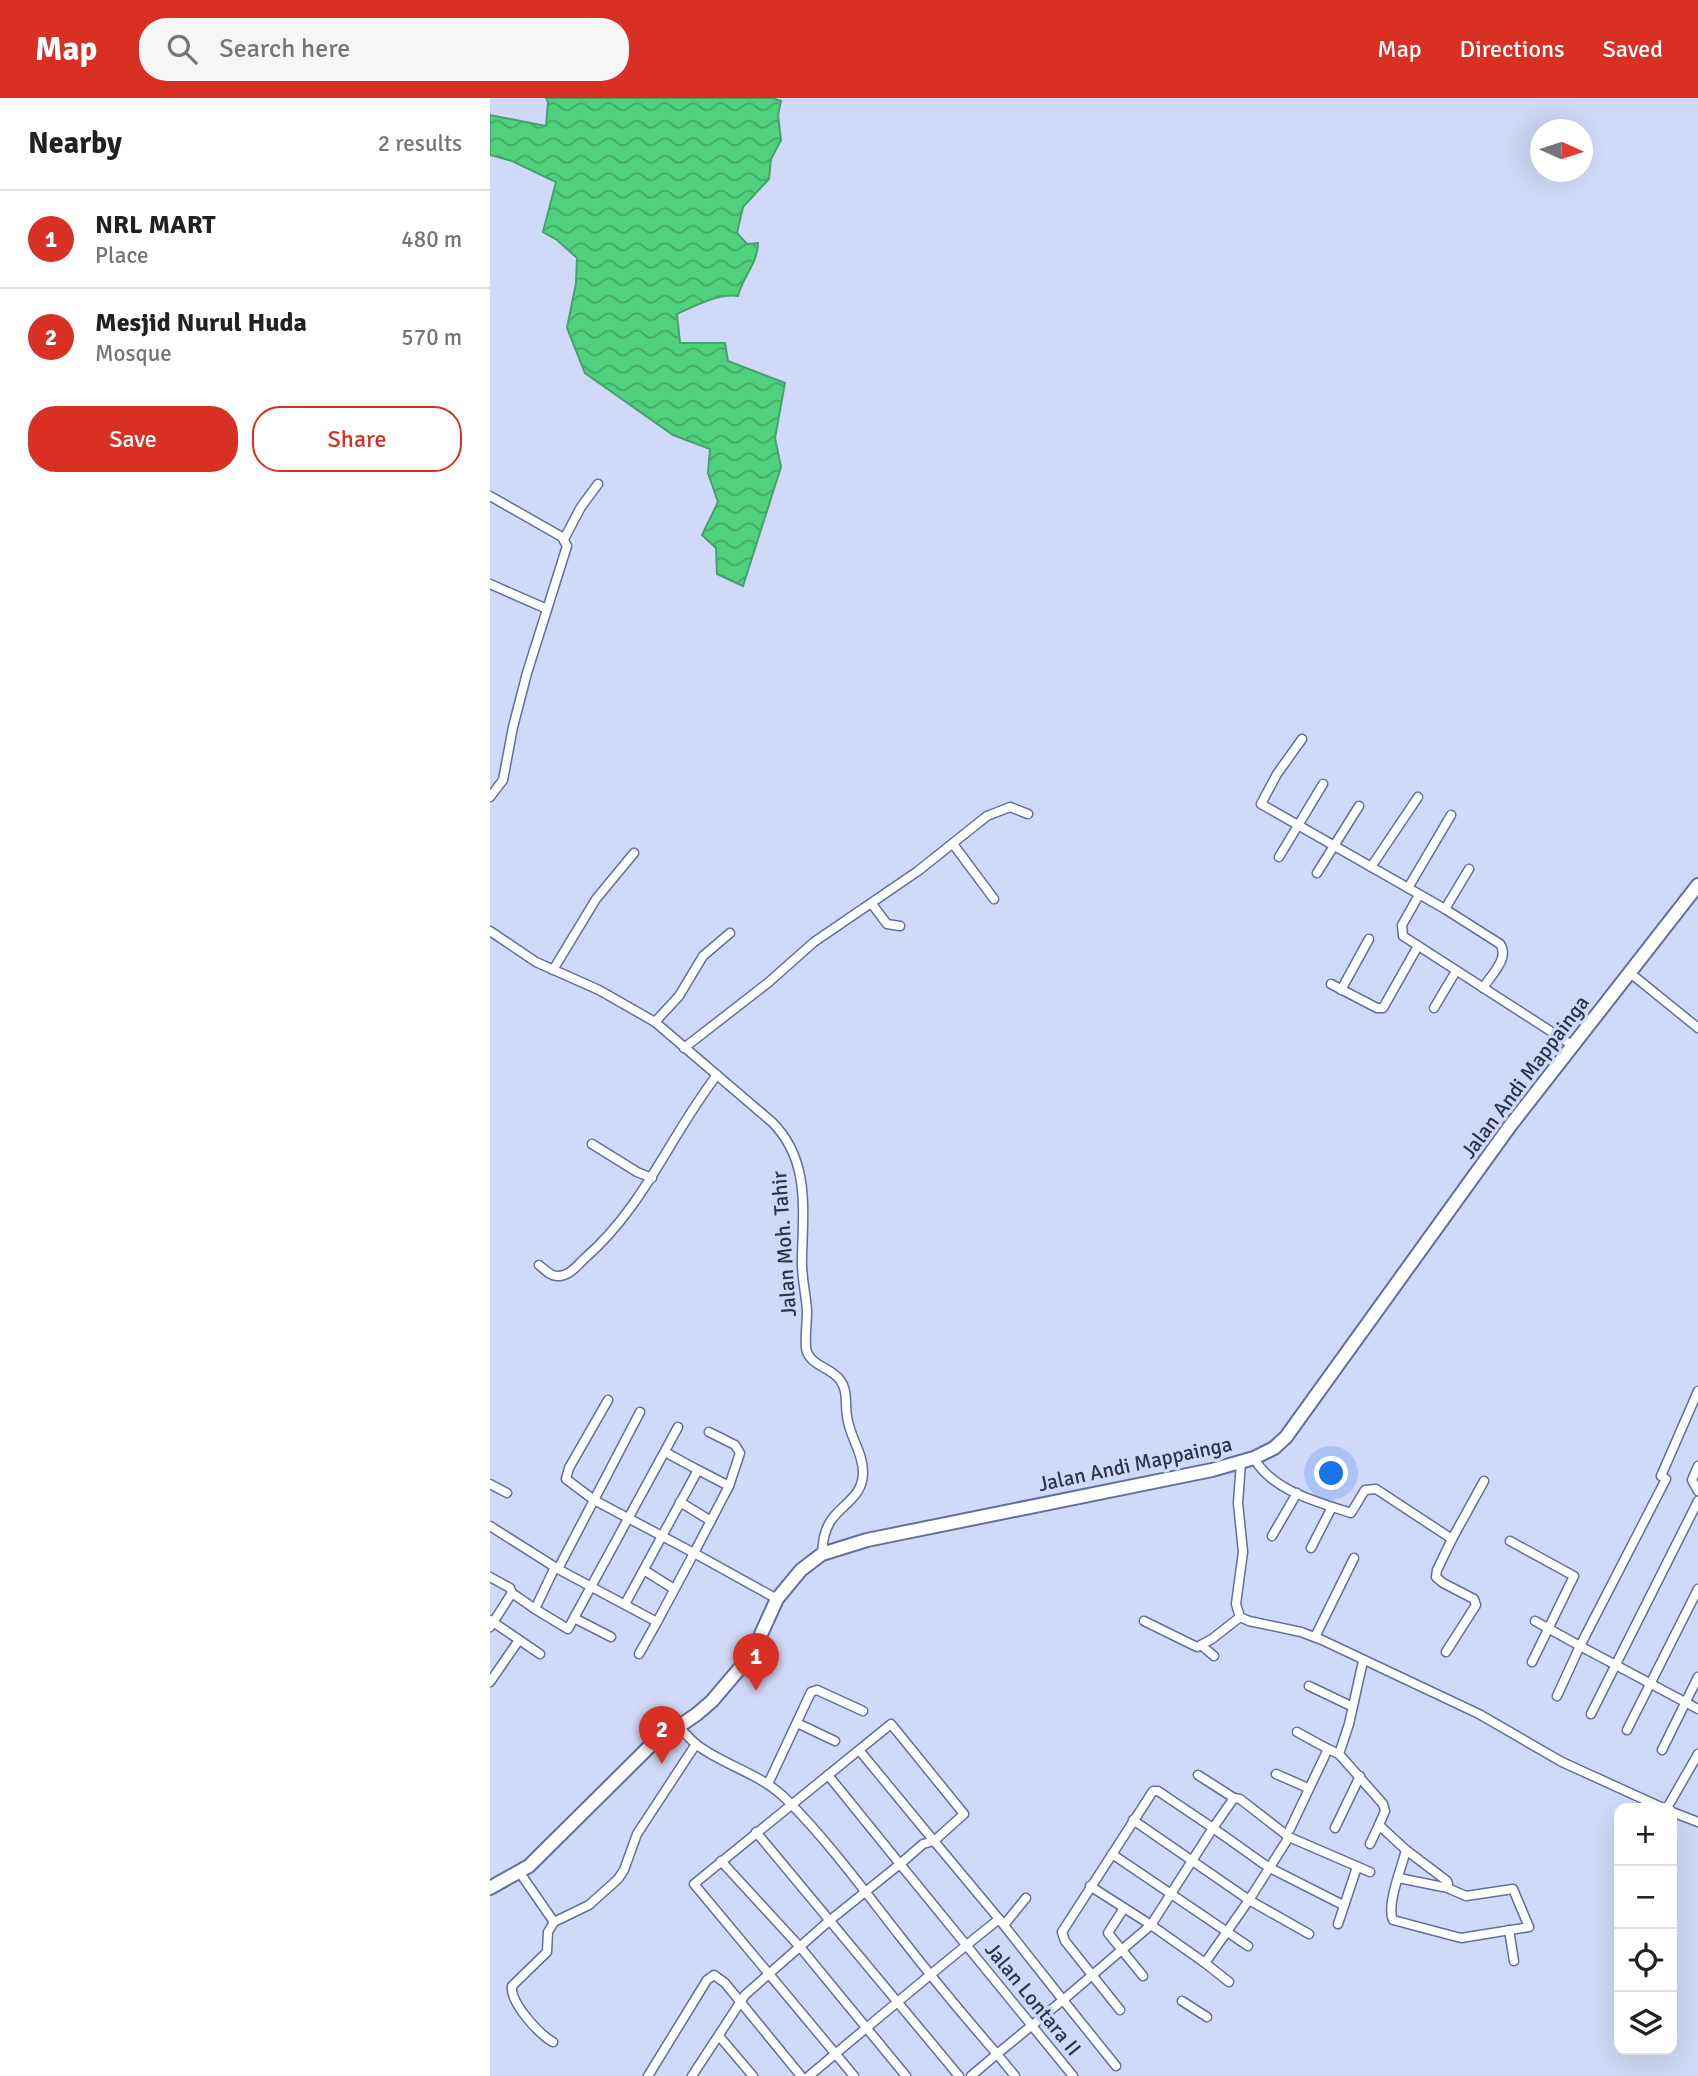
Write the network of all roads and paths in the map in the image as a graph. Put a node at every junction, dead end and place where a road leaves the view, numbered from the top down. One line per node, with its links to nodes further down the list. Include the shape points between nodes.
1 (598, 485): 3 (street)
2 (490, 496): 3 (street)
3 (564, 539): 5 (street, via 566,555)
4 (490, 584): 5 (street)
5 (547, 609): 8 (street, via 513,727 503,780)
6 (1302, 739): 13 (street, via 1261,804)
7 (1323, 784): 13 (street)
8 (490, 797)
9 (1418, 797): 18 (street)
10 (1359, 806): 15 (street)
11 (1028, 814): 14 (street, via 1010,807 997,811)
12 (1451, 816): 22 (street)
13 (1298, 825): 15 (street); 17 (street)
14 (953, 844): 24 (street); 25 (street)
15 (1334, 845): 18 (street); 20 (street)
16 (634, 853): 32 (street, via 596,899)
17 (1279, 857)
18 (1371, 867): 22 (street)
19 (1469, 869): 26 (street)
20 (1317, 873)
21 (1698, 885): 34 (main road, Jalan Andi Mappainga)
22 (1408, 888): 23 (street)
23 (1419, 895): 26 (street); 31 (street, via 1401,932)
24 (995, 899)
25 (872, 904): 27 (street, via 887,924); 42 (street, via 814,942)
26 (1445, 909): 36 (street, via 1503,948 1504,956)
27 (900, 926)
28 (490, 931): 32 (street, Jalan Moh. Tahir)
29 (730, 933): 39 (street, via 703,956 679,996)
30 (1369, 939): 37 (street)
31 (1418, 946): 33 (street); 37 (street, via 1383,1008)
32 (552, 970): 39 (street, Jalan Moh. Tahir)
33 (1456, 971): 36 (street); 38 (street)
34 (1629, 972): 40 (street); 41 (main road, Jalan Andi Mappainga)
35 (1331, 984): 37 (street)
36 (1483, 988): 41 (street)
37 (1342, 990)
38 (1434, 1008)
39 (655, 1022): 42 (street, Jalan Moh. Tahir)
40 (1698, 1028)
41 (1572, 1045): 53 (main road, Jalan Andi Mappainga, via 1296,1425 1280,1443)
42 (684, 1048): 43 (street, Jalan Moh. Tahir)
43 (717, 1075): 45 (street); 75 (street, Jalan Moh. Tahir, via 784,1134 791,1146 803,1210 807,1353 842,1382 848,1426 863,1464 861,1488 828,1525)
44 (592, 1144): 45 (street)
45 (652, 1178): 46 (street, via 616,1230 572,1270 556,1276)
46 (539, 1265)
47 (1698, 1391): 98 (street, via 1661,1476 1666,1479)
48 (608, 1400): 62 (street, via 566,1474 569,1483)
49 (640, 1412): 62 (street)
50 (678, 1427): 52 (street)
51 (709, 1432): 58 (street, via 735,1445 740,1453)
52 (664, 1452): 55 (street); 66 (street)
53 (1247, 1460): 61 (street); 75 (main road, Jalan Andi Mappainga, via 867,1540); 87 (street, via 1238,1507 1243,1552 1236,1604)
54 (1698, 1466): 59 (street, via 1692,1480)
55 (698, 1469): 58 (street); 64 (street)
56 (1484, 1481): 71 (street)
57 (490, 1484): 60 (street)
58 (729, 1486): 67 (street)
59 (1698, 1491)
60 (507, 1493)
61 (1297, 1493): 65 (street); 69 (street)
62 (594, 1500): 66 (street); 77 (street)
63 (1698, 1501): 105 (street)
64 (680, 1503): 67 (street); 70 (street)
65 (1332, 1507): 71 (street, via 1351,1513 1365,1490 1373,1488); 73 (street)
66 (628, 1519): 70 (street); 80 (street)
67 (710, 1521): 74 (street)
68 (490, 1526): 77 (street)
69 (1272, 1536)
70 (662, 1537): 74 (street); 78 (street)
71 (1452, 1539): 99 (street, via 1436,1577 1474,1599 1476,1605)
72 (1510, 1541): 93 (street, via 1574,1576)
73 (1311, 1548)
74 (694, 1553): 81 (street); 84 (street)
75 (822, 1554): 84 (main road, Jalan Andi Mappainga, via 800,1570)
76 (1354, 1558): 95 (street)
77 (557, 1568): 80 (street); 86 (street)
78 (644, 1570): 81 (street); 85 (street)
79 (490, 1577): 83 (street)
80 (592, 1586): 85 (street); 88 (street)
81 (674, 1589): 91 (street)
82 (1698, 1589): 108 (street)
83 (512, 1593): 86 (street); 92 (street)
84 (777, 1599): 117 (main road, Jalan Andi Mappainga, via 744,1665 705,1708)
85 (625, 1604): 91 (street)
86 (535, 1609): 88 (street, via 568,1629)
87 (1240, 1617): 95 (street); 97 (street)
88 (574, 1618): 94 (street)
89 (1144, 1621): 97 (street, via 1194,1646)
90 (1535, 1621): 93 (street)
91 (657, 1622): 101 (street)
92 (491, 1623): 96 (street)
93 (1549, 1629): 98 (street); 104 (street)
94 (611, 1637)
95 (1315, 1637): 103 (street)
96 (519, 1640): 100 (street); 107 (street)
97 (1201, 1645): 102 (street)
98 (1580, 1646): 105 (street); 110 (street)
99 (1446, 1652)
100 (540, 1654)
101 (639, 1654)
102 (1214, 1656)
103 (1363, 1661): 112 (street); 134 (street, via 1479,1714 1541,1752)
104 (1532, 1662)
105 (1616, 1665): 108 (street); 115 (street)
106 (1698, 1676): 111 (street)
107 (490, 1682)
108 (1649, 1683): 111 (street); 118 (street)
109 (1309, 1686): 112 (street)
110 (1557, 1696)
111 (1685, 1702): 113 (street); 124 (street)
112 (1351, 1706): 125 (street)
113 (1698, 1709)
114 (863, 1711): 116 (street, via 814,1690)
115 (1591, 1714)
116 (797, 1723): 120 (street); 131 (street)
117 (678, 1726): 121 (street); 155 (main road, Jalan Andi Mappainga, via 649,1747)
118 (1627, 1730)
119 (1297, 1732): 122 (street)
120 (835, 1741)
121 (696, 1744): 131 (street); 167 (street, via 637,1834 618,1879 589,1905)
122 (1328, 1749): 125 (street); 132 (street)
123 (859, 1750): 128 (street); 145 (street); 145 (street, via 891,1724 964,1814)
124 (1662, 1750)
125 (1339, 1754): 130 (street)
126 (1698, 1754): 135 (street)
127 (1276, 1774): 132 (street)
128 (828, 1775): 136 (street); 151 (street, Jalan Lontara II)
129 (1198, 1775): 133 (street)
130 (1360, 1776): 140 (street, via 1383,1804); 142 (street)
131 (768, 1784): 136 (street)
132 (1308, 1788): 144 (street)
133 (1234, 1798): 141 (street); 144 (street)
134 (1654, 1803)
135 (1668, 1803)
136 (792, 1805): 143 (street); 161 (street)
137 (1677, 1814): 139 (street)
138 (1133, 1820): 141 (street, via 1152,1792 1158,1791); 148 (street); 150 (street)
139 (1698, 1822)
140 (1379, 1825): 146 (street); 147 (street)
141 (1213, 1828): 150 (street); 152 (street)
142 (1335, 1828)
143 (756, 1832): 149 (street); 166 (street)
144 (1289, 1833): 152 (street); 153 (street)
145 (934, 1841): 151 (street, via 923,1844); 168 (street)
146 (1370, 1844)
147 (1406, 1850): 156 (street); 158 (street, via 1447,1881)
148 (1112, 1853): 157 (street); 160 (street)
149 (722, 1861): 176 (street); 180 (street, via 694,1884)
150 (1191, 1861): 160 (street); 163 (street)
151 (900, 1864): 161 (street); 174 (street, Jalan Lontara II)
152 (1268, 1867): 163 (street); 164 (street)
153 (1357, 1867): 154 (street); 164 (street)
154 (1370, 1872)
155 (520, 1873): 159 (main road, Jalan Andi Mappainga); 167 (street)
156 (1398, 1878): 158 (street); 171 (street, via 1390,1913 1396,1922 1461,1938)
157 (1090, 1886): 165 (street); 182 (street, via 1062,1932)
158 (1445, 1887): 171 (street, via 1466,1896 1513,1889 1529,1927)
159 (490, 1888)
160 (1171, 1891): 169 (street); 172 (street)
161 (865, 1892): 166 (street); 181 (street)
162 (1026, 1898): 168 (street)
163 (1250, 1900): 172 (street); 173 (street)
164 (1343, 1905): 170 (street)
165 (1124, 1908): 169 (street); 177 (street, via 1108,1931)
166 (830, 1921): 176 (street); 186 (street)
167 (554, 1922): 194 (street, via 548,1932 547,1952 512,1986 514,2000)
168 (1002, 1922): 174 (street); 185 (street)
169 (1151, 1924): 177 (street); 179 (street)
170 (1338, 1924)
171 (1509, 1930): 178 (street)
172 (1228, 1932): 175 (street); 179 (street)
173 (1309, 1934)
174 (966, 1945): 181 (street); 191 (street, Jalan Lontara II)
175 (1248, 1945)
176 (800, 1947): 180 (street); 192 (street)
177 (1122, 1950): 182 (street); 183 (street)
178 (1514, 1961)
179 (1205, 1963): 184 (street)
180 (769, 1973): 188 (street); 195 (street)
181 (930, 1974): 186 (street); 196 (street)
182 (1092, 1975): 185 (street); 189 (street)
183 (1143, 1976)
184 (1229, 1982)
185 (1063, 2000): 191 (street); 197 (street)
186 (896, 2001): 192 (street); 205 (street)
187 (1182, 2001): 190 (street)
188 (741, 2002): 193 (street); 199 (street, via 722,1979 712,1975); 201 (street)
189 (1119, 2010)
190 (1206, 2017)
191 (1030, 2025): 196 (street); 208 (street, Jalan Lontara II)
192 (866, 2027): 195 (street); 204 (street)
193 (719, 2036): 198 (street); 200 (street)
194 (553, 2042)
195 (836, 2053): 202 (street); 203 (street)
196 (997, 2054): 206 (street); 207 (street)
197 (1116, 2066)
198 (696, 2074)
199 (648, 2076)
200 (753, 2076)
201 (802, 2076)
202 (809, 2076)
203 (855, 2076)
204 (906, 2076)
205 (960, 2076)
206 (971, 2076)
207 (1015, 2076)
208 (1073, 2076)

